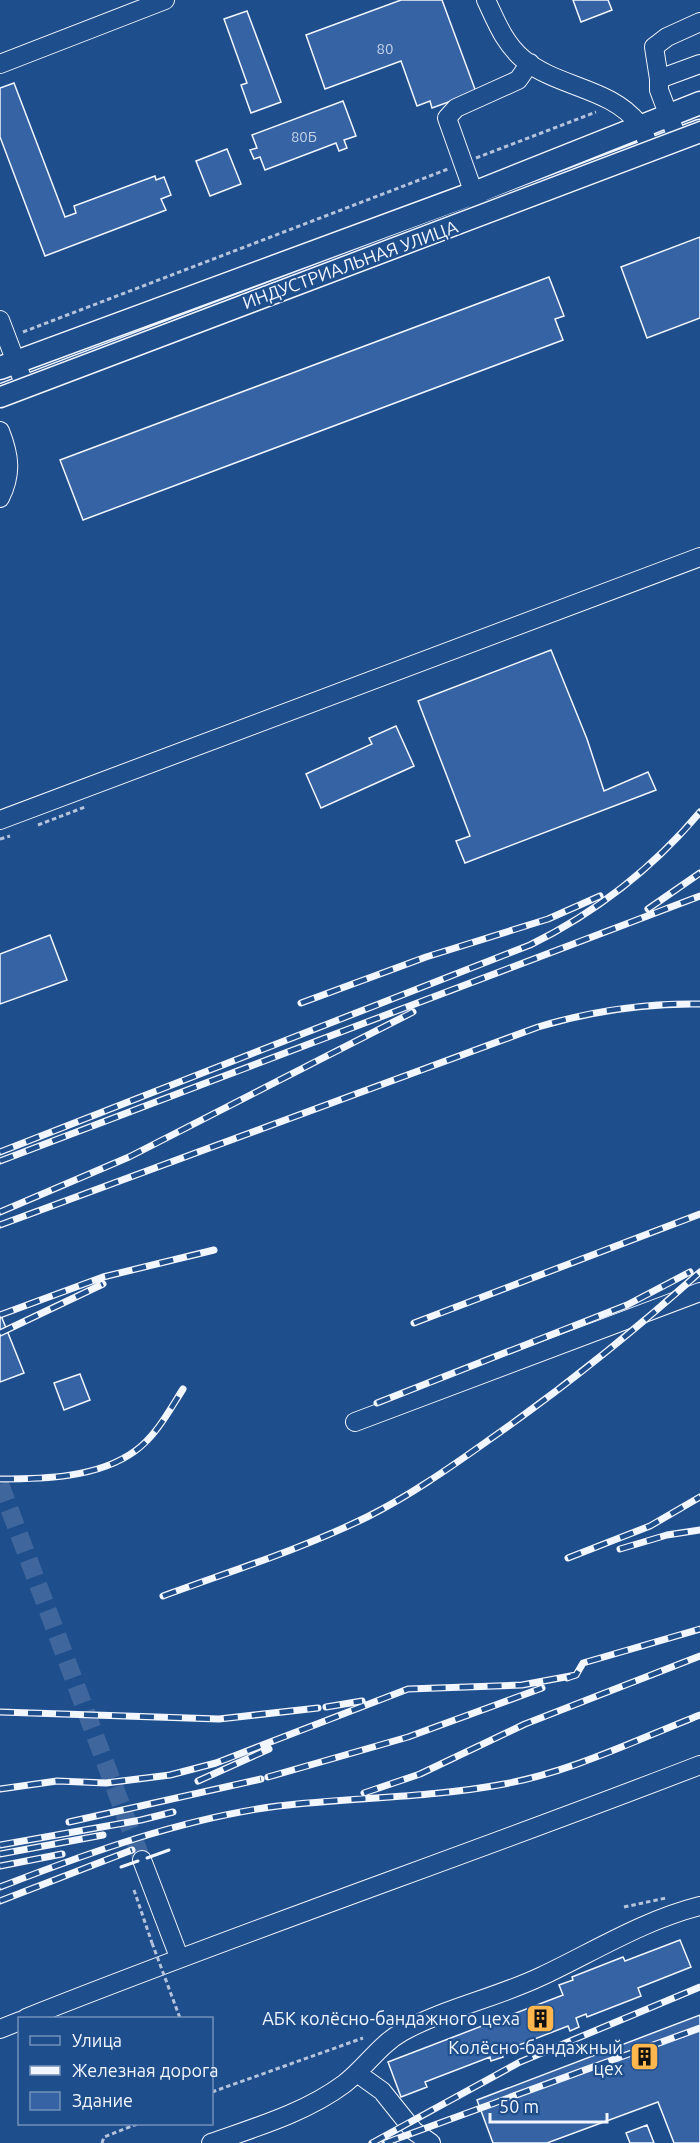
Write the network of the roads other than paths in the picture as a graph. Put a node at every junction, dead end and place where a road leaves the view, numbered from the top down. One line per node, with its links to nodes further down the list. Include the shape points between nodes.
1 (165, 0): 5 (lane)
2 (486, 0): 4 (lane, via 511,48)
3 (700, 22): 7 (lane, via 654,47)
4 (530, 63): 10 (lane, via 617,104); 14 (lane, via 518,80 451,112 447,118)
5 (0, 64)
6 (700, 64): 7 (lane)
7 (659, 79): 9 (lane)
8 (700, 103): 9 (main road, ИНДУСТРИАЛЬНАЯ УЛИЦА)
9 (667, 116): 10 (main road, ИНДУСТРИАЛЬНАЯ УЛИЦА); 12 (lane)
10 (641, 126): 13 (lane); 14 (main road, ИНДУСТРИАЛЬНАЯ УЛИЦА)
11 (700, 131): 12 (main road, ИНДУСТРИАЛЬНАЯ УЛИЦА)
12 (678, 140): 13 (main road, ИНДУСТРИАЛЬНАЯ УЛИЦА)
13 (650, 150): 15 (main road, ИНДУСТРИАЛЬНАЯ УЛИЦА)
14 (474, 193): 15 (lane); 17 (main road, ИНДУСТРИАЛЬНАЯ УЛИЦА)
15 (482, 215): 18 (main road, ИНДУСТРИАЛЬНАЯ УЛИЦА)
16 (0, 320): 17 (lane, via 7,338)
17 (8, 365): 18 (lane)
18 (25, 386): 19 (main road, ИНДУСТРИАЛЬНАЯ УЛИЦА)
19 (0, 396)
20 (0, 431): 21 (lane, via 10,459)
21 (0, 498)
22 (700, 557): 23 (lane)
23 (0, 820)
24 (700, 1292): 25 (lane)
25 (355, 1422)
26 (700, 1765): 29 (lane, via 488,1847)
27 (142, 1860): 29 (lane)
28 (700, 1906): 33 (lane, via 601,1946 535,1979 415,2026 385,2044)
29 (179, 1957): 30 (lane)
30 (31, 2017)
31 (18, 2022): 32 (lane)
32 (0, 2029)
33 (357, 2073): 34 (lane, via 311,2104); 35 (lane, via 382,2091 414,2132)
34 (211, 2143)
35 (431, 2143)

